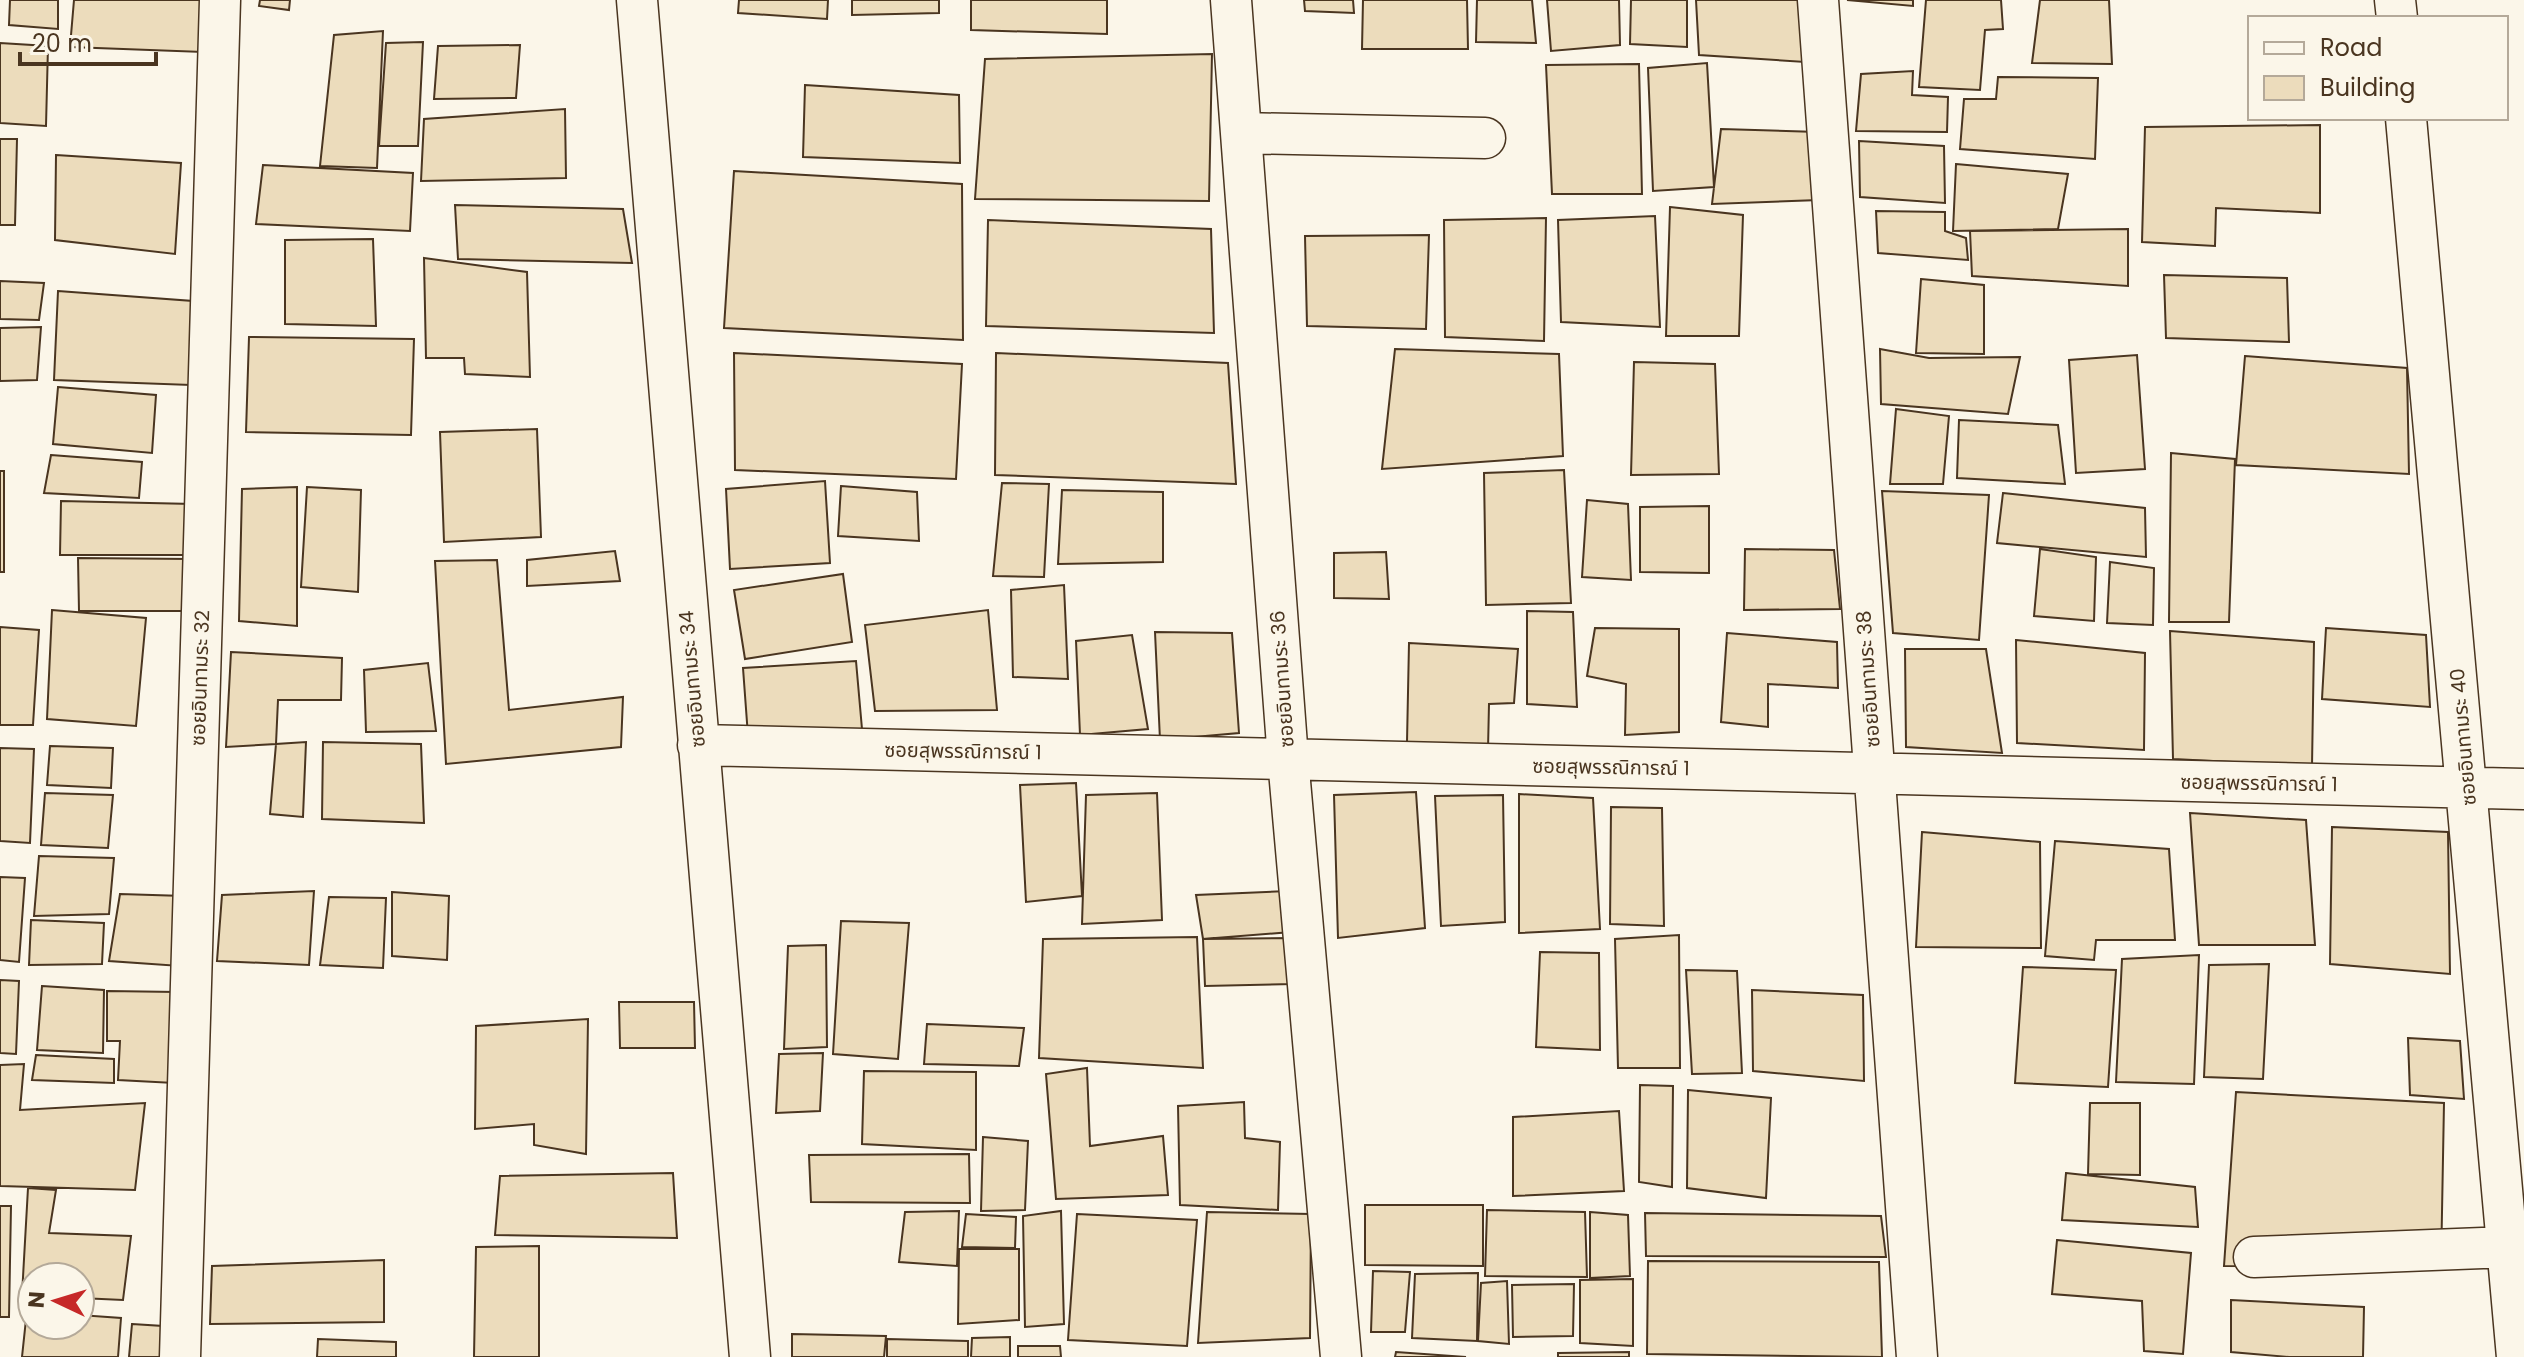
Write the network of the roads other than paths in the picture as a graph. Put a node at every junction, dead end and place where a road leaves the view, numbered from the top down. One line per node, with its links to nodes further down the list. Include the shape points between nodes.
1 (220, 0): 15 (street, ซอยอินทามระ 32)
2 (637, 0): 8 (street, ซอยอินทามระ 34)
3 (1231, 0): 6 (street, ซอยอินทามระ 36)
4 (1818, 0): 10 (street, ซอยอินทามระ 38)
5 (2406, 120): 11 (street, ซอยอินทามระ 40)
6 (1241, 133): 7 (street); 9 (street, ซอยอินทามระ 36)
7 (1485, 138)
8 (698, 745): 9 (street, ซอยสุพรรณิการณ์ 1); 16 (street, ซอยอินทามระ 34)
9 (1288, 759): 10 (street, ซอยสุพรรณิการณ์ 1); 17 (street, ซอยอินทามระ 36)
10 (1875, 774): 11 (street, ซอยสุพรรณิการณ์ 1); 18 (street, ซอยอินทามระ 38)
11 (2468, 787): 12 (street, ซอยสุพรรณิการณ์ 1); 13 (street, ซอยอินทามระ 40)
12 (2524, 789)
13 (2508, 1247): 14 (street); 19 (street, ซอยอินทามระ 40)
14 (2254, 1257)
15 (180, 1357)
16 (750, 1357)
17 (1341, 1357)
18 (1917, 1357)
19 (2517, 1357)

